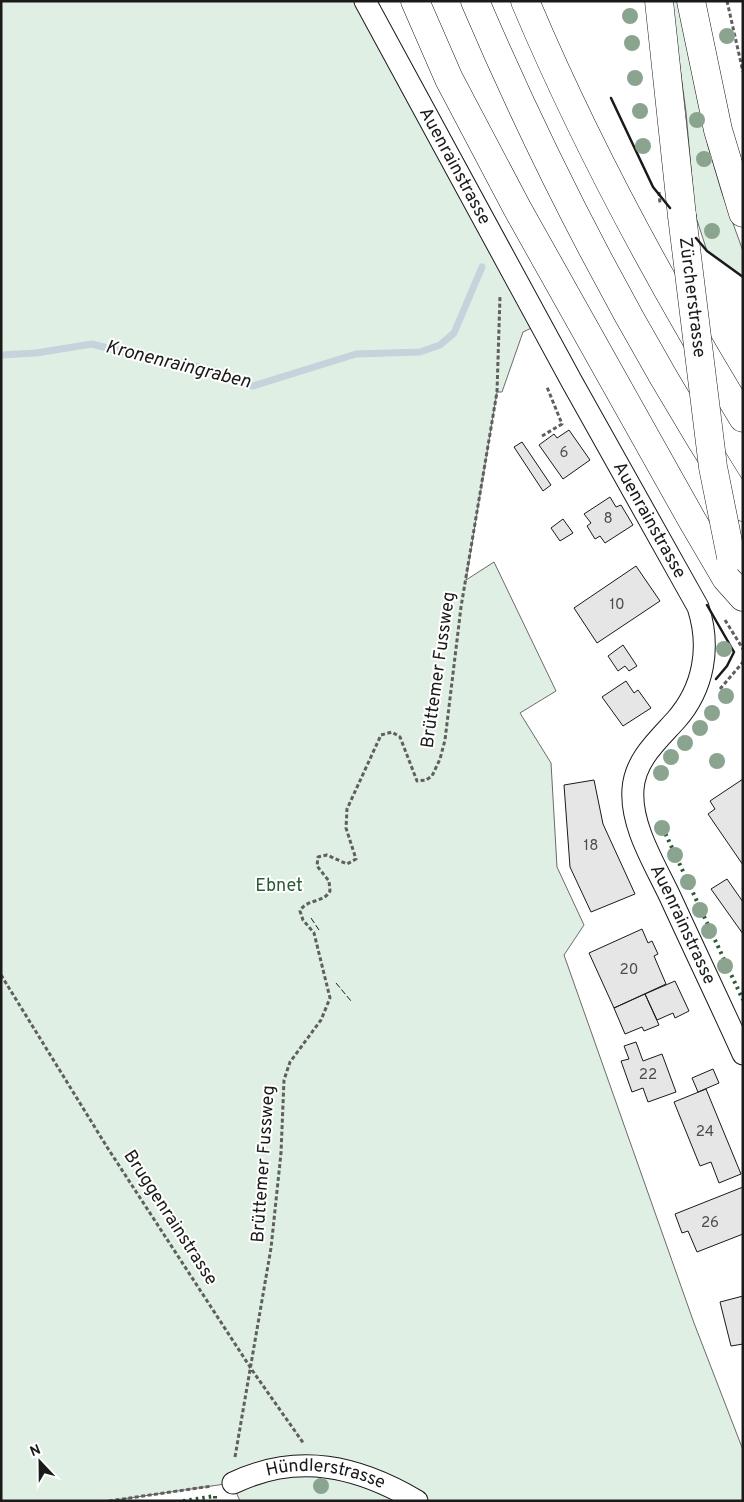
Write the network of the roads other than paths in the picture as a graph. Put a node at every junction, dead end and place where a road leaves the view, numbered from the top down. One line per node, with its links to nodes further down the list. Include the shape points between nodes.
1 (365, 1): 12 (street, Auenrainstrasse, via 701,617 705,647 699,682 690,702 639,766 633,802 644,840)
2 (415, 1): 11 (main road, via 449,79 489,156 684,506 726,578)
3 (475, 1): 9 (main road, via 529,120 612,284 701,441)
4 (525, 1): 8 (main road, via 631,223)
5 (659, 1): 10 (main road, Zürcherstrasse, bridge, via 713,467 731,557)
6 (691, 1): 7 (main road, via 718,130)
7 (743, 213)
8 (743, 418)
9 (743, 507)
10 (743, 591)
11 (743, 597)
12 (743, 1054)
13 (233, 1483): 14 (street, Hündlerstrasse, via 269,1470 329,1466 376,1478)
14 (418, 1501)

